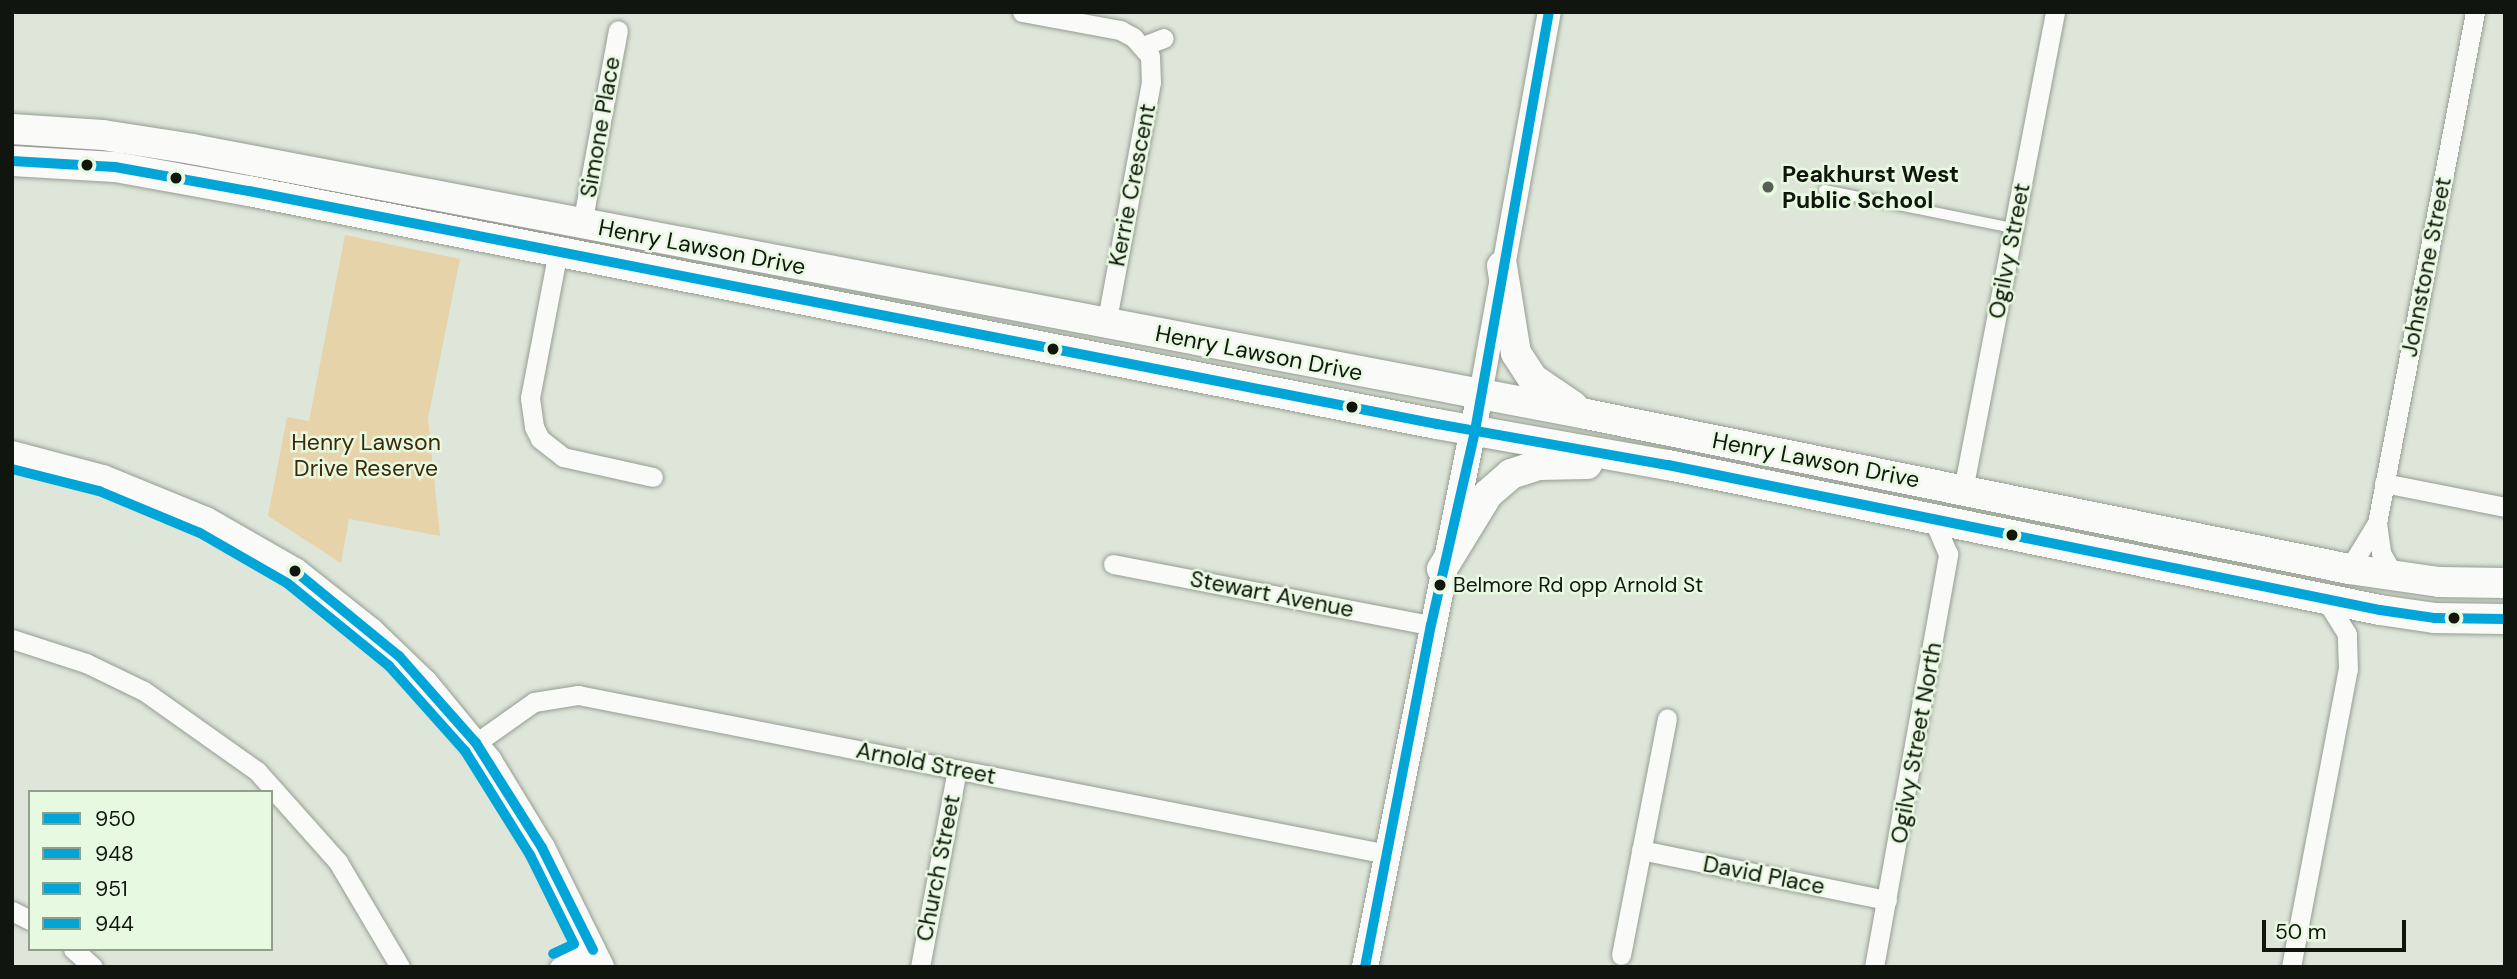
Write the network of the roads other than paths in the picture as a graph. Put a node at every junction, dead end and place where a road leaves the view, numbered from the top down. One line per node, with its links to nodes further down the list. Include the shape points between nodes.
1 (1022, 12): 7 (street, via 1120,30)
2 (1549, 12): 14 (street)
3 (2055, 12): 12 (street, Ogilvy Street)
4 (2475, 12): 22 (street, Johnstone Street)
5 (618, 30): 11 (street, Simone Place)
6 (1164, 38): 7 (street)
7 (1143, 46): 15 (street, Kerrie Crescent, via 1150,56 1151,82)
8 (12, 129): 11 (main road, Henry Lawson Drive, via 146,140)
9 (12, 161): 13 (main road, Henry Lawson Drive, via 137,171)
10 (1824, 190): 12 (lane)
11 (582, 224): 15 (main road, Henry Lawson Drive)
12 (2013, 228): 23 (street, Ogilvy Street)
13 (558, 251): 18 (main road, Henry Lawson Drive); 21 (street, via 531,390 534,427 540,439 562,457)
14 (1502, 266): 16 (street); 17 (main road, via 1510,332 1525,370)
15 (1106, 324): 16 (main road, Henry Lawson Drive)
16 (1480, 394): 17 (main road, Henry Lawson Drive); 18 (main road)
17 (1586, 414): 23 (main road, Henry Lawson Drive)
18 (1475, 431): 20 (main road, Henry Lawson Drive); 28 (main road)
19 (12, 454): 37 (main road, via 142,492 274,558 346,610 399,656)
20 (1668, 465): 25 (main road, Henry Lawson Drive); 28 (main road, via 1539,465 1511,474 1488,494)
21 (653, 477)
22 (2384, 483): 24 (street); 26 (street, Johnstone Street)
23 (1963, 490): 29 (main road, Henry Lawson Drive)
24 (2505, 507)
25 (1934, 521): 32 (main road, Henry Lawson Drive); 41 (street, Ogilvy Street North, via 1948,554)
26 (2376, 523): 29 (street, Johnstone Street); 30 (street, Johnstone Street, via 2381,553)
27 (1113, 564): 34 (street, Stewart Avenue)
28 (1442, 569): 34 (main road)
29 (2348, 569): 30 (main road, Henry Lawson Drive)
30 (2395, 577): 31 (main road, Henry Lawson Drive)
31 (2505, 583)
32 (2326, 600): 33 (main road, Henry Lawson Drive, via 2416,616); 53 (street, via 2347,634 2348,669)
33 (2505, 619)
34 (1431, 625): 40 (main road)
35 (12, 639): 48 (street, via 86,663 144,691 257,771 320,837 373,915)
36 (1667, 718): 39 (street)
37 (476, 743): 38 (street, Arnold Street, via 534,702 578,695); 46 (main road, via 542,848)
38 (957, 769): 40 (street, Arnold Street); 50 (street, Church Street)
39 (1641, 850): 41 (street, David Place); 45 (street)
40 (1387, 854): 51 (main road)
41 (1887, 900): 52 (street, Ogilvy Street North)
42 (12, 911): 43 (street)
43 (28, 919)
44 (75, 951): 47 (street)
45 (1621, 955)
46 (597, 958): 49 (street)
47 (93, 967)
48 (400, 967)
49 (559, 967)
50 (920, 967)
51 (1365, 967)
52 (1874, 967)
53 (2291, 967)

